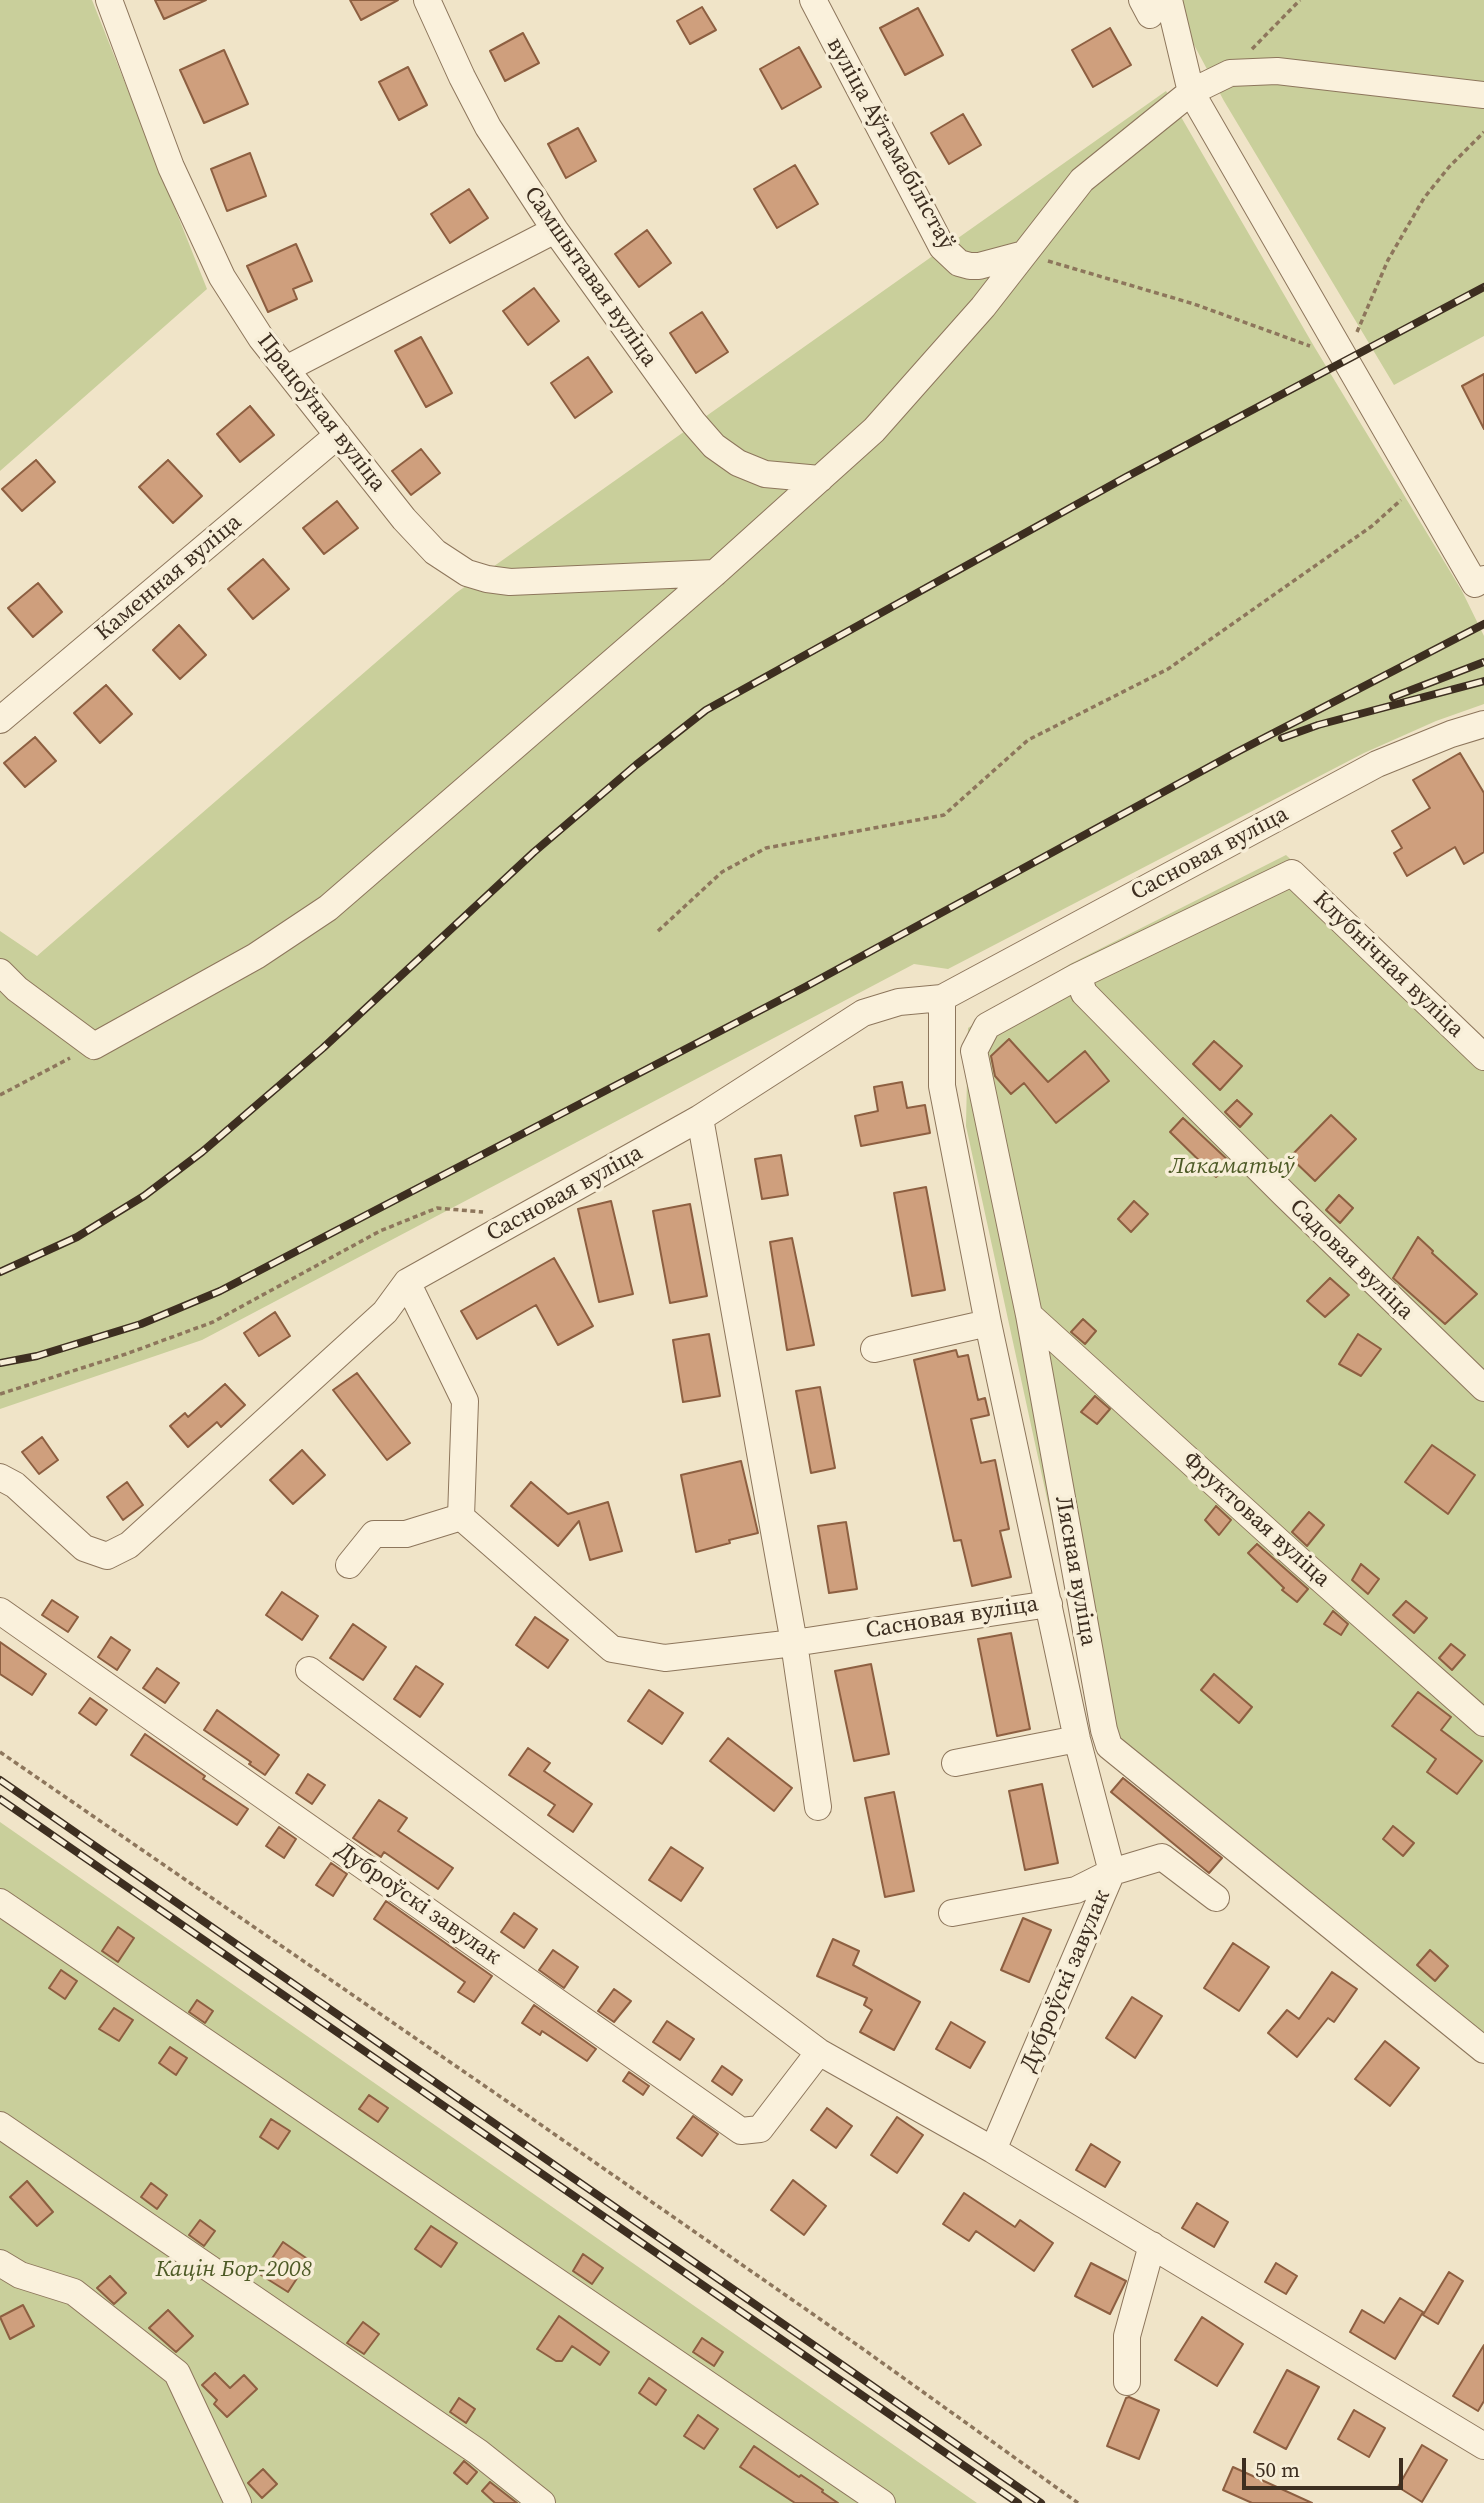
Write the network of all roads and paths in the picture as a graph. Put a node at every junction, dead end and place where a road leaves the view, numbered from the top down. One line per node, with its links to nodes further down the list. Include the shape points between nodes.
1 (109, 0): 11 (street, Працоўная вуліца, via 204,242 242,310)
2 (427, 0): 9 (street, Самшытавая вуліца, via 488,127)
3 (813, 0): 10 (street, вуліца Аўтамабілістаў, via 942,247 959,263 970,266)
4 (1300, 0): 6 (path)
5 (1154, 5): 7 (street)
6 (1230, 73): 7 (street); 8 (street, via 1277,71)
7 (1191, 92): 10 (street, via 1082,180); 14 (street)
8 (1484, 95)
9 (555, 230): 11 (street); 13 (street, Самшытавая вуліца, via 714,446 765,474)
10 (1024, 254): 13 (street, via 874,430)
11 (286, 369): 12 (street, Працоўная вуліца)
12 (338, 435): 15 (street, Працоўная вуліца, via 419,537 467,573 510,582); 17 (street, Каменная вуліца)
13 (820, 480): 15 (street)
14 (1418, 484): 16 (street); 20 (path, via 1372,526 1168,669 1028,740 944,815 766,849 722,872)
15 (715, 573): 24 (street, via 328,908 256,957)
16 (1479, 582)
17 (0, 720)
18 (1484, 724): 23 (street, Сасновая вуліца, via 1377,764)
19 (1292, 873): 22 (street, Лясная вуліца); 25 (street, Клубнічная вуліца)
20 (658, 931)
21 (0, 972): 24 (street)
22 (1078, 976): 30 (street, Лясная вуліца, via 987,1026 974,1051); 33 (street, Садовая вуліца, via 1084,993)
23 (942, 998): 27 (street, Сасновая вуліца, via 899,1002 863,1013); 31 (street, Сасновая вуліца, via 942,1086)
24 (94, 1045): 26 (path)
25 (1484, 1057)
26 (0, 1095)
27 (700, 1118): 29 (street, Сасновая вуліца); 40 (street)
28 (487, 1213): 34 (path, via 437,1208 380,1231 213,1322)
29 (407, 1282): 35 (street, via 385,1312 129,1545 107,1556 84,1548 15,1485); 36 (street, via 465,1401)
30 (1029, 1315): 42 (street, Фруктовая вуліца); 51 (street, Лясная вуліца, via 1109,1746)
31 (988, 1323): 32 (street); 38 (street, Сасновая вуліца)
32 (874, 1349)
33 (1484, 1388)
34 (0, 1394)
35 (0, 1477)
36 (461, 1517): 37 (street, via 406,1534 374,1534); 40 (street, Сасновая вуліца, via 612,1648 665,1658)
37 (349, 1565)
38 (1049, 1604): 40 (street, Сасновая вуліца); 43 (street, Дуброўскі завулак)
39 (0, 1611): 52 (street, Дуброўскі завулак, via 741,2131 761,2129)
40 (794, 1643): 46 (street)
41 (309, 1670): 52 (street)
42 (1484, 1723)
43 (1077, 1739): 45 (street); 47 (street, Дуброўскі завулак)
44 (0, 1752): 62 (path, via 863,2349)
45 (955, 1763)
46 (818, 1807)
47 (1112, 1872): 48 (street, via 1162,1857); 50 (street, via 1076,1889); 54 (street, Дуброўскі завулак)
48 (1216, 1898)
49 (0, 1902): 61 (street)
50 (952, 1913)
51 (1484, 2050)
52 (819, 2052): 54 (street)
53 (0, 2125): 60 (street, via 478,2452)
54 (993, 2150): 55 (street)
55 (1152, 2245): 57 (street, via 1127,2336); 58 (street)
56 (0, 2263): 59 (street, via 20,2275 75,2292 177,2373)
57 (1127, 2382)
58 (1484, 2446)
59 (238, 2503)
60 (542, 2503)
61 (882, 2503)
62 (1077, 2503)

